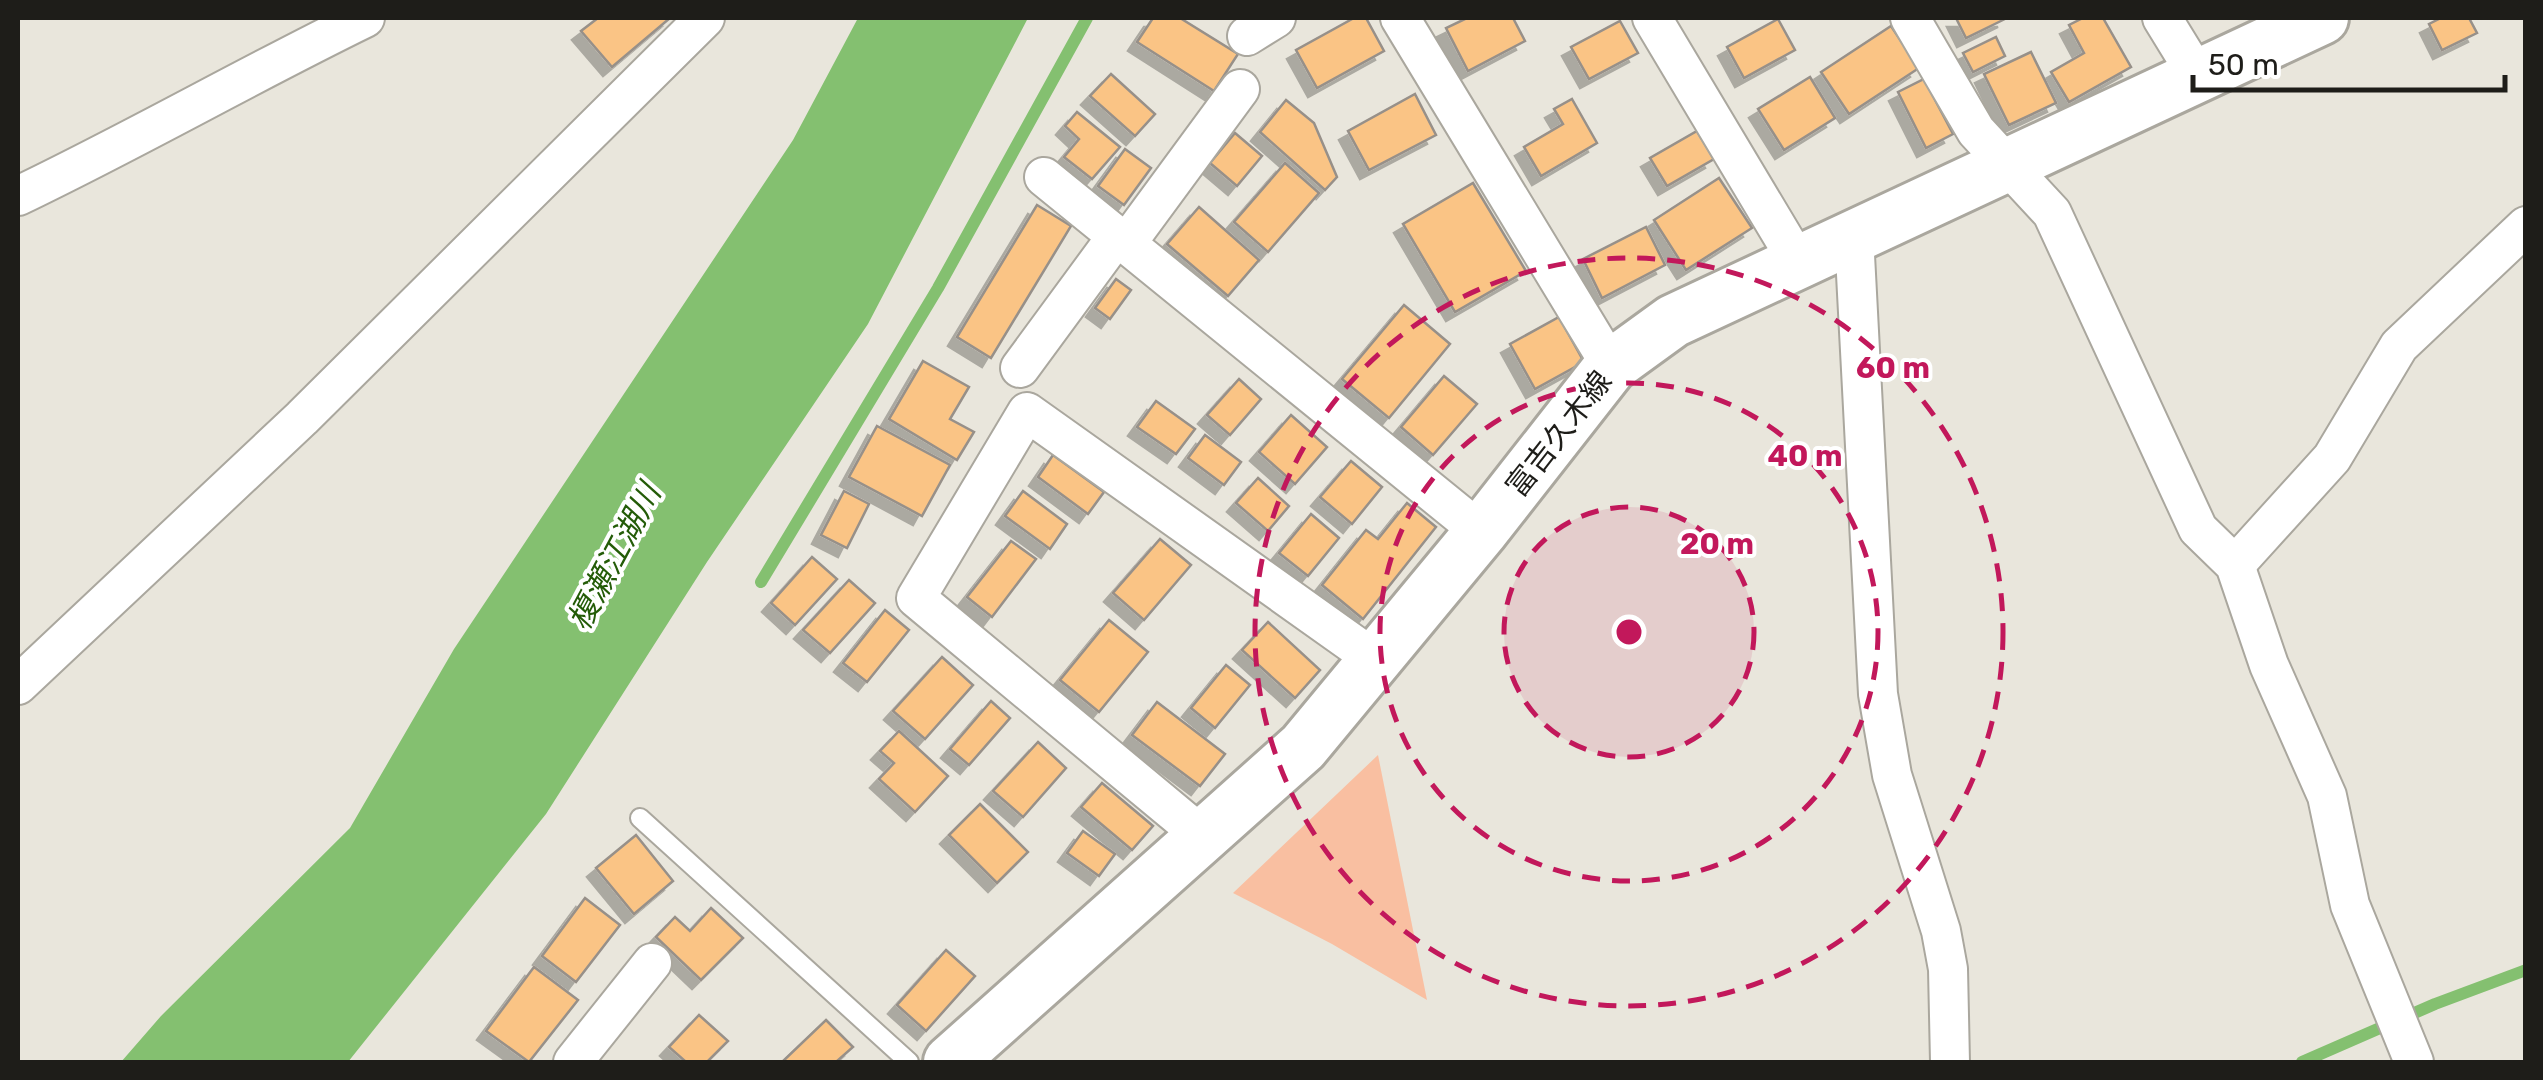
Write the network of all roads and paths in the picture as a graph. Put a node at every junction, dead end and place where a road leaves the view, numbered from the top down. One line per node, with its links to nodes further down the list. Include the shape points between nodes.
1 (365, 18): 12 (street)
2 (705, 18): 22 (street, via 302,418)
3 (1400, 18): 17 (street)
4 (1652, 18): 16 (street)
5 (1910, 18): 10 (street, via 1976,131)
6 (2162, 18): 8 (street)
7 (2322, 18): 8 (main road, 富吉久木線)
8 (2197, 75): 10 (main road, 富吉久木線)
9 (1240, 89): 15 (street)
10 (2008, 164): 14 (main road, 富吉久木線); 20 (street, via 2052,213 2198,529)
11 (1044, 178): 15 (street)
12 (18, 196)
13 (2526, 226): 20 (street, via 2398,346 2332,458)
14 (1854, 236): 16 (main road, 富吉久木線); 29 (street, via 1878,694 1892,775 1941,931)
15 (1122, 240): 18 (street); 19 (street)
16 (1798, 262): 17 (main road, 富吉久木線, via 1673,321)
17 (1611, 366): 19 (main road, 富吉久木線)
18 (1020, 368)
19 (1481, 532): 21 (main road, 富吉久木線)
20 (2236, 565): 30 (street, via 2269,665 2327,796 2350,905)
21 (1377, 661): 24 (main road, 富吉久木線, via 1304,746); 24 (street, via 1027,412 916,598)
22 (18, 685)
23 (640, 818): 27 (lane)
24 (1204, 838): 28 (main road, 富吉久木線)
25 (652, 963): 26 (street)
26 (573, 1062)
27 (908, 1062)
28 (950, 1062)
29 (1950, 1062)
30 (2414, 1062)

